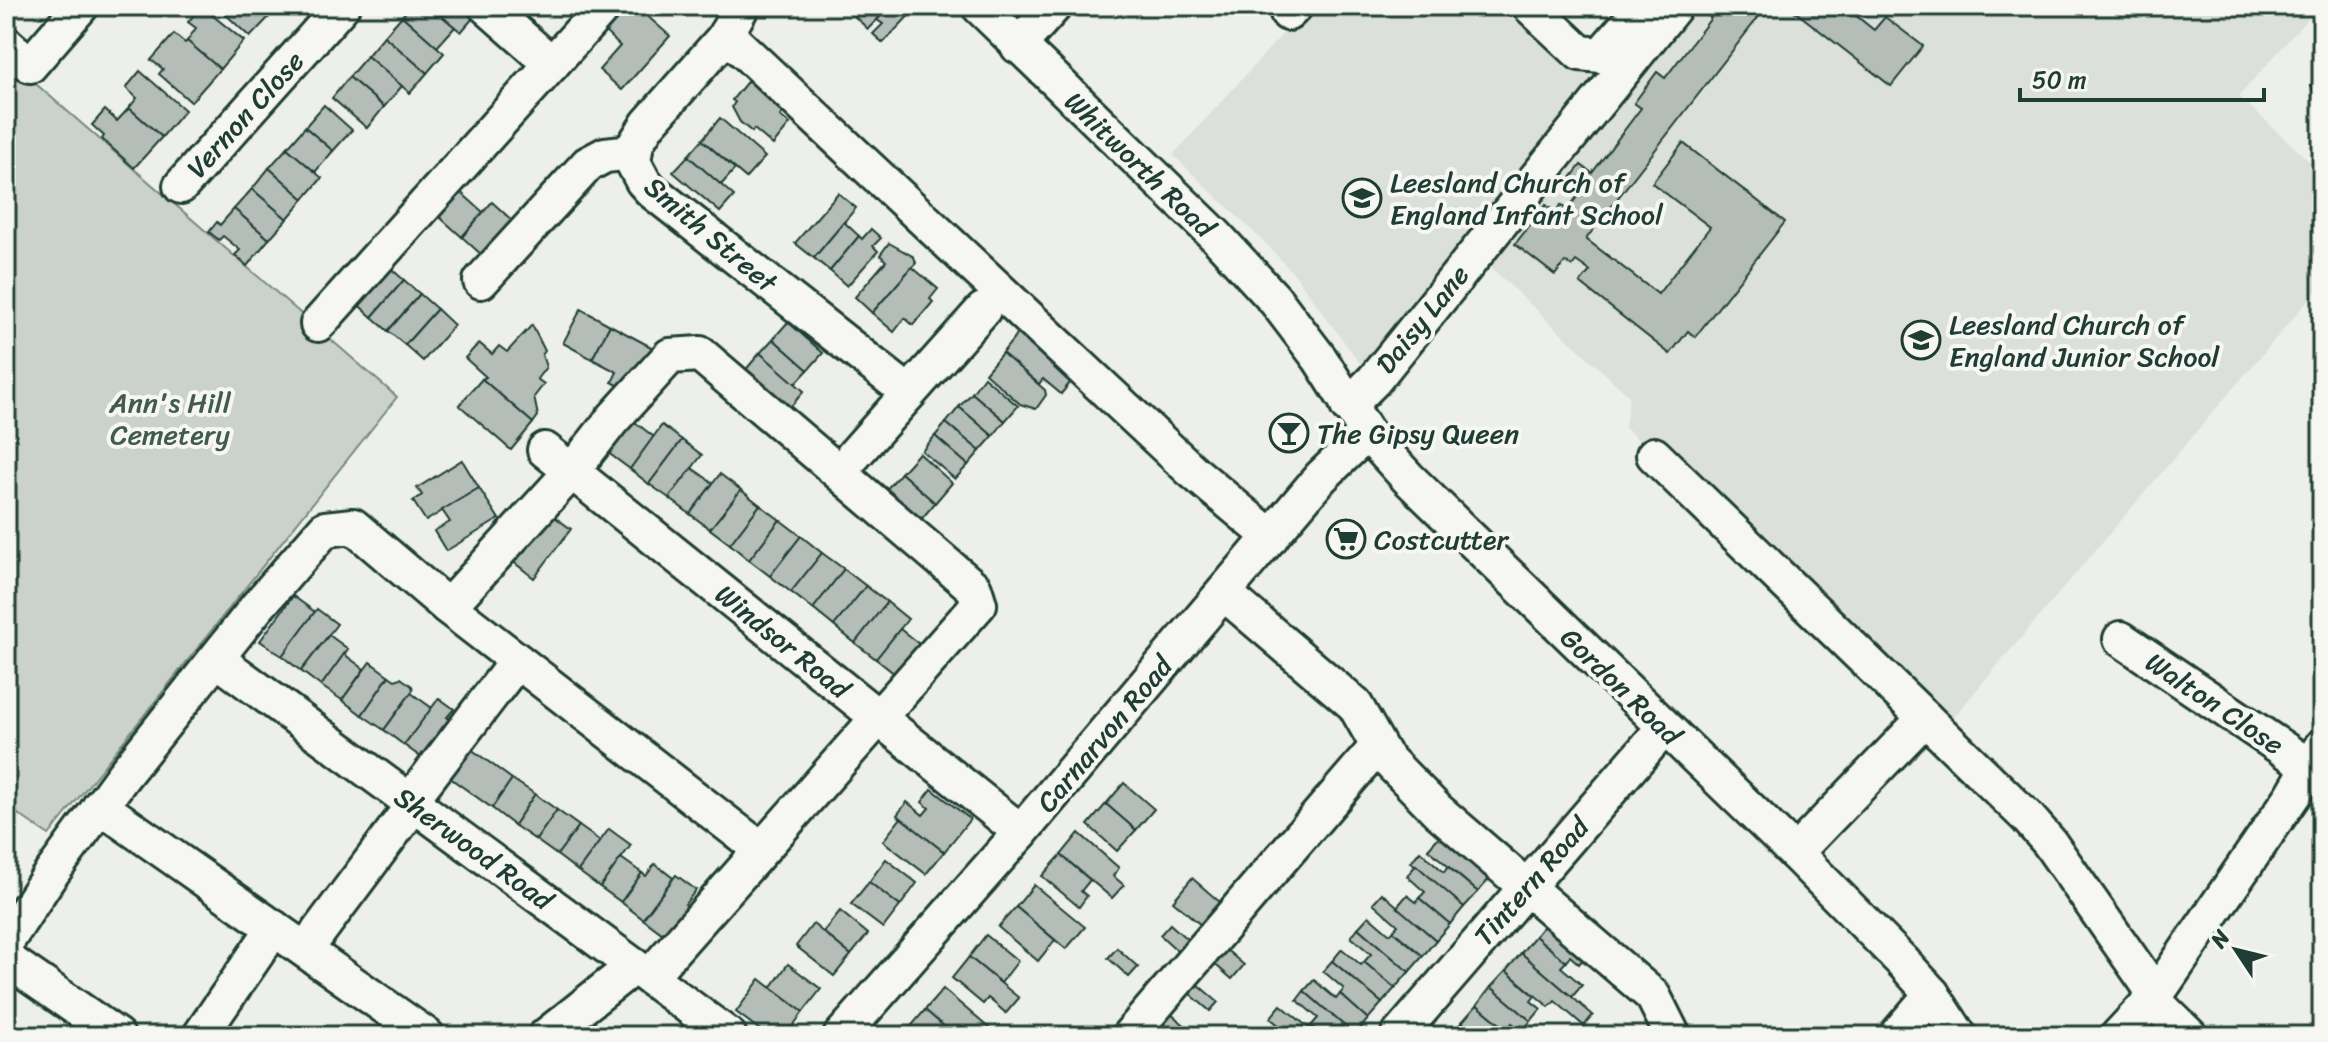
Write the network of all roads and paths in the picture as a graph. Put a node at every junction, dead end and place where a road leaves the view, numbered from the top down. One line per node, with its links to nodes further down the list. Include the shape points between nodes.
1 (81, 6): 11 (street, via 30,65)
2 (342, 6): 15 (street, Vernon Close)
3 (486, 6): 13 (street)
4 (604, 6): 13 (street)
5 (979, 6): 12 (street, Whitworth Road)
6 (1054, 6): 12 (street)
7 (1530, 6): 8 (street, via 1580,53 1601,55)
8 (1644, 6)
9 (1675, 6): 21 (street, Daisy Lane, via 1374,380)
10 (732, 16): 14 (street, Smith Street, via 712,53 648,124); 26 (street, via 1191,470)
11 (6, 44)
12 (1018, 46): 19 (street, Whitworth Road, via 1216,236)
13 (552, 64): 18 (street)
14 (633, 152): 16 (street, via 605,155 588,164); 20 (street, Smith Street, via 636,172 652,191)
15 (181, 186)
16 (481, 281)
17 (983, 310): 20 (street)
18 (318, 324)
19 (1297, 326): 21 (street, Gordon Road)
20 (909, 393): 24 (street)
21 (1357, 419): 26 (street, Carnarvon Road, via 1338,459); 34 (street, Gordon Road, via 1427,497)
22 (545, 450): 25 (street, Windsor Road)
23 (1654, 455): 33 (street)
24 (853, 456)
25 (572, 471): 28 (street); 32 (street, Windsor Road); 32 (street, via 670,356 700,354 974,588 979,604)
26 (1271, 537): 27 (street, Carnarvon Road)
27 (1224, 593): 35 (street, via 1355,705); 39 (street, Carnarvon Road)
28 (448, 607): 30 (street, via 353,526 325,529); 31 (street)
29 (2121, 639): 36 (street, Walton Close)
30 (218, 660): 37 (street, Sherwood Road); 38 (street)
31 (517, 661): 37 (street); 40 (street)
32 (879, 718): 39 (street, Windsor Road); 40 (street)
33 (1925, 718): 41 (street); 49 (street, via 2049,842)
34 (1664, 728): 41 (street, Gordon Road); 42 (street, Tintern Road)
35 (1378, 746): 42 (street, via 1438,811); 57 (street)
36 (2316, 756): 49 (street)
37 (412, 802): 45 (street); 47 (street, Sherwood Road)
38 (100, 806): 43 (street); 44 (street)
39 (1021, 832): 51 (street, Carnarvon Road)
40 (760, 849): 47 (street)
41 (1795, 853): 48 (street, Gordon Road)
42 (1526, 886): 50 (street, via 1653,996); 58 (street, Tintern Road)
43 (274, 928): 45 (street); 53 (street)
44 (6, 942)
45 (305, 950): 54 (street)
46 (6, 959): 52 (street)
47 (641, 971): 55 (street); 56 (street, Sherwood Road)
48 (1932, 994): 59 (street); 60 (street, Gordon Road)
49 (2154, 997): 61 (street); 62 (street)
50 (1663, 1030)
51 (844, 1035)
52 (117, 1036)
53 (200, 1036)
54 (427, 1036)
55 (546, 1036)
56 (729, 1036)
57 (1129, 1036)
58 (1398, 1036)
59 (1896, 1036)
60 (1959, 1036)
61 (2118, 1036)
62 (2190, 1036)
63 (2197, 1036): 64 (street)
64 (2211, 1036)

